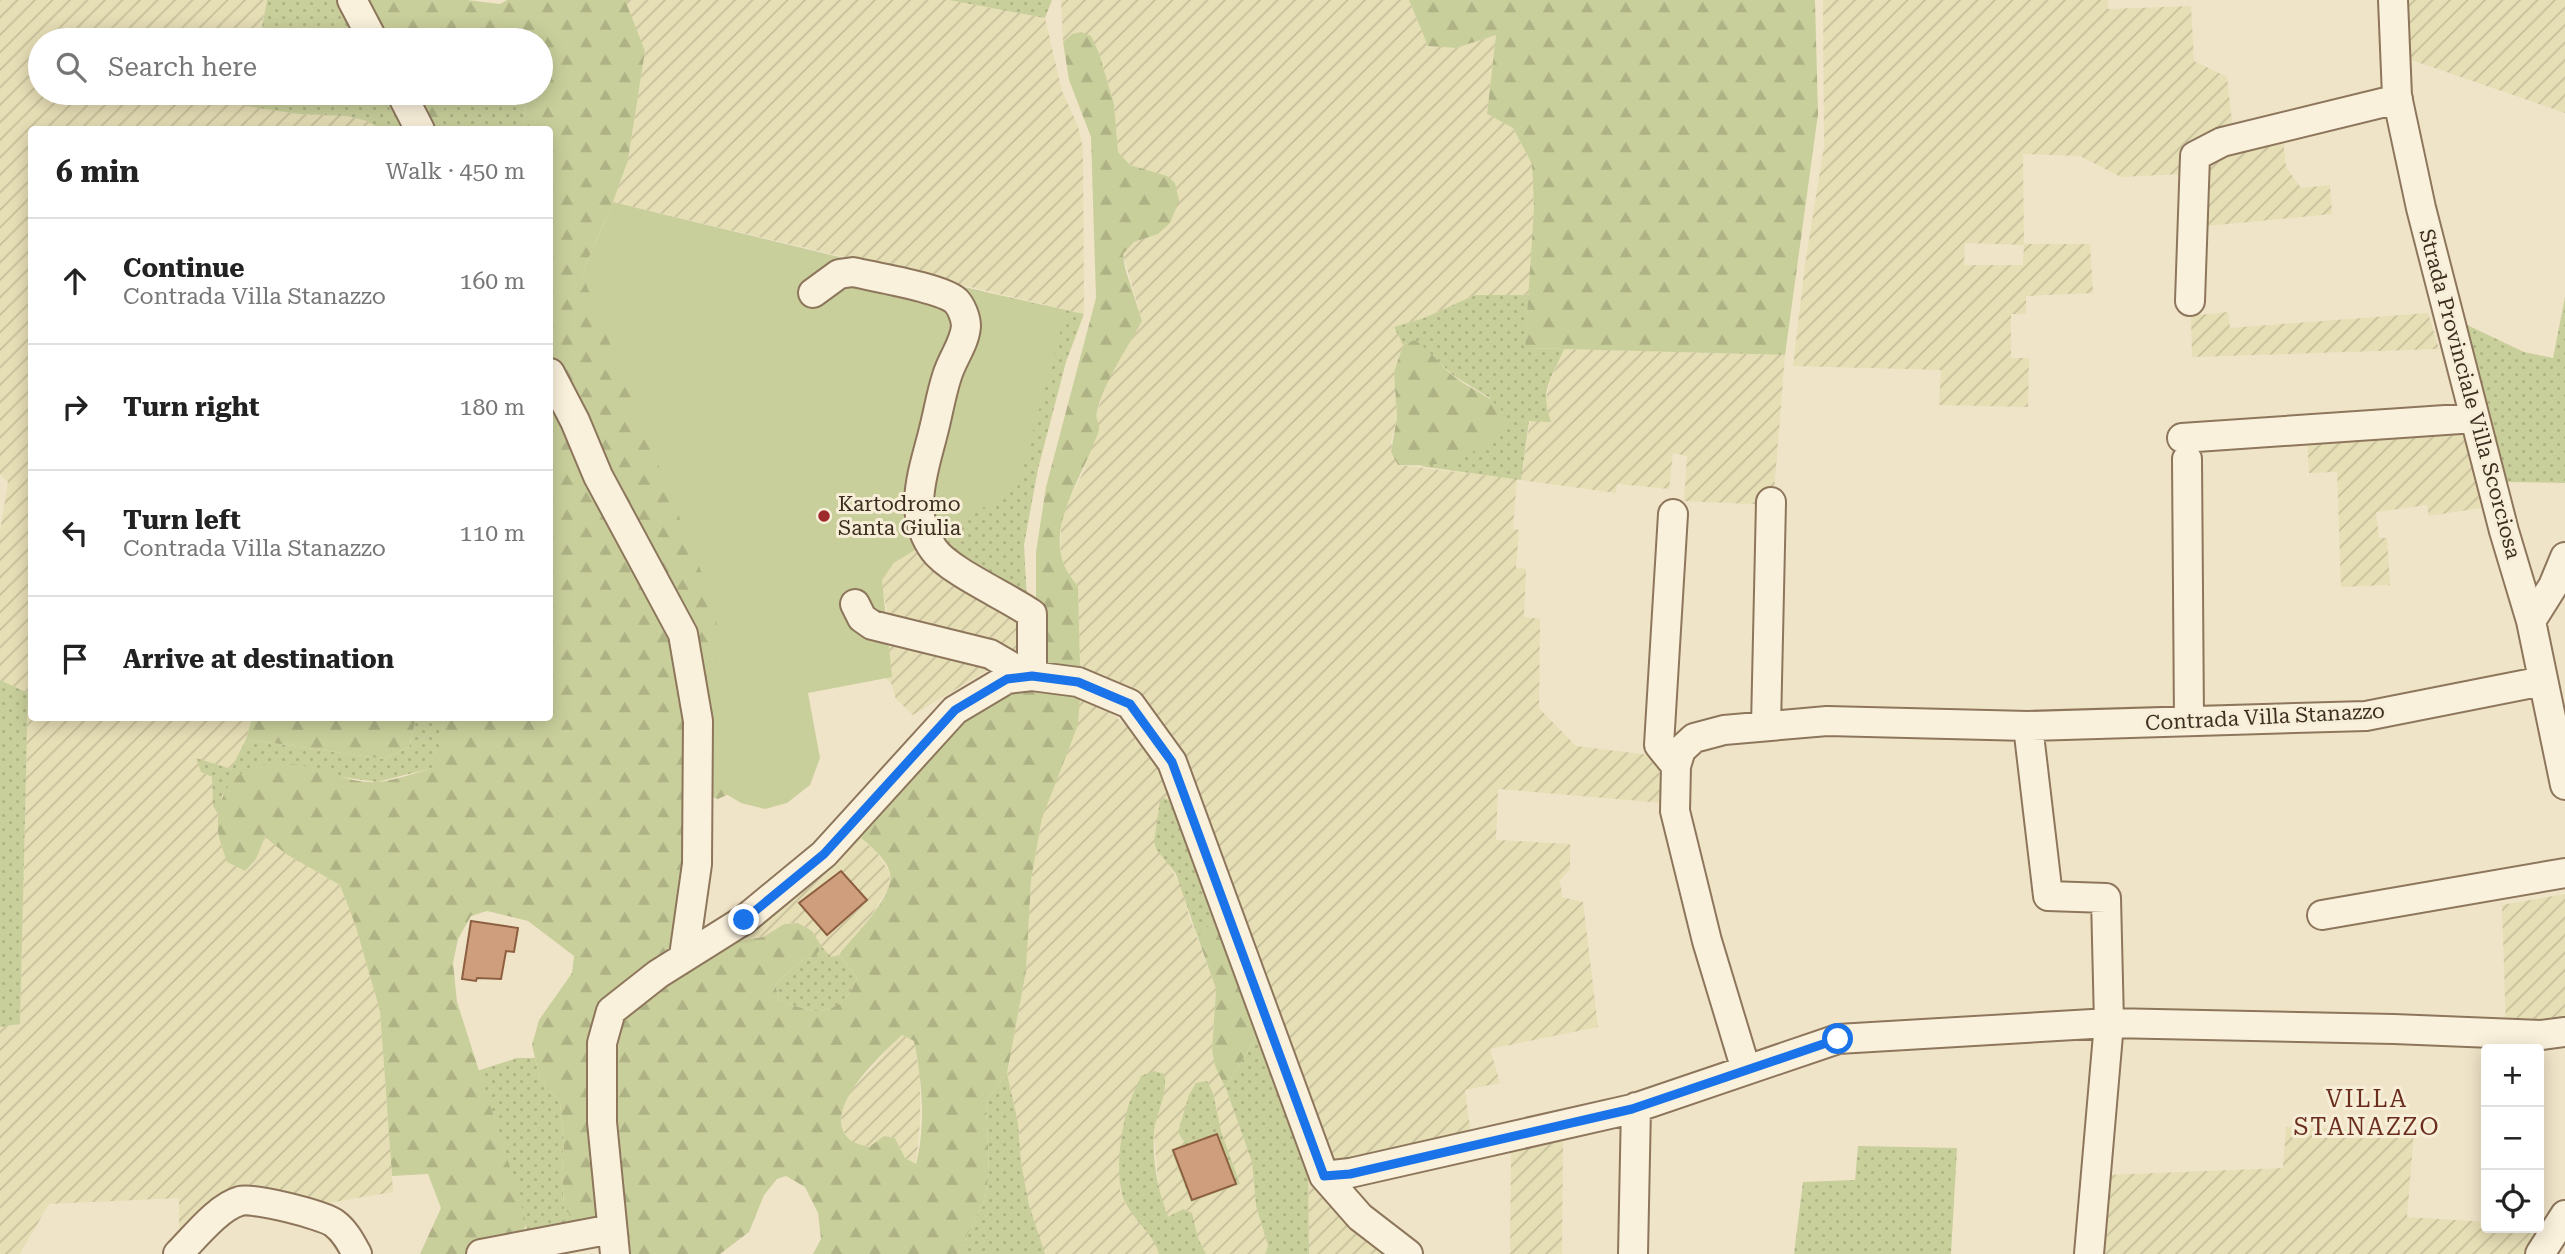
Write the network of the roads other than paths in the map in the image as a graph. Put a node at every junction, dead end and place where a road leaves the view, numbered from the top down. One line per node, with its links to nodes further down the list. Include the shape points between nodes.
1 (352, 0): 3 (street)
2 (2393, 0): 4 (street, Strada Provinciale Villa Scorciosa)
3 (367, 28)
4 (2398, 99): 8 (street, via 2222,142 2195,156); 10 (street, Strada Provinciale Villa Scorciosa)
5 (407, 105): 6 (street)
6 (418, 126)
7 (813, 293): 16 (street, via 839,274 853,272 940,293 956,301 964,314 966,326 947,374 918,492 919,514 923,533 936,553 1032,614)
8 (2190, 301)
9 (553, 379): 25 (street, via 598,476 683,634 698,721 697,864)
10 (2475, 418): 15 (street, Strada Provinciale Villa Scorciosa); 18 (street, via 2185,448)
11 (1771, 502): 19 (street)
12 (1672, 514): 21 (street, via 1659,745)
13 (2565, 557): 15 (street)
14 (855, 604): 16 (street, via 872,625 990,654)
15 (2531, 621): 17 (street, Strada Provinciale Villa Scorciosa)
16 (1027, 677): 25 (street, via 1007,679 955,710 824,854 744,920); 30 (street, via 1078,682 1130,704 1172,762)
17 (2543, 681): 18 (street, Contrada Villa Stanazzo, via 2366,716); 22 (street, Strada Provinciale Villa Scorciosa)
18 (2189, 722): 20 (street, Contrada Villa Stanazzo)
19 (1766, 726): 20 (street, Contrada Villa Stanazzo, via 1827,721); 21 (street, Contrada Villa Stanazzo, via 1694,738 1681,750)
20 (2028, 726): 26 (street, via 2048,896 2106,898)
21 (1676, 766): 28 (street, via 1675,811 1707,942)
22 (2565, 785)
23 (2565, 873): 24 (street)
24 (2322, 915)
25 (684, 956): 32 (street, via 611,1011 602,1043 602,1122)
26 (2109, 1023): 27 (street); 28 (street, via 1838,1039); 38 (street)
27 (2565, 1032)
28 (1746, 1070): 29 (street)
29 (1636, 1107): 30 (street, via 1350,1174); 37 (street)
30 (1324, 1176): 36 (street, via 1360,1217)
31 (2565, 1215): 39 (street)
32 (614, 1241): 35 (street)
33 (178, 1254): 34 (street, via 222,1210 240,1201 265,1202 334,1222)
34 (357, 1254)
35 (481, 1254)
36 (1408, 1254)
37 (1633, 1254)
38 (2090, 1254)
39 (2540, 1254)

